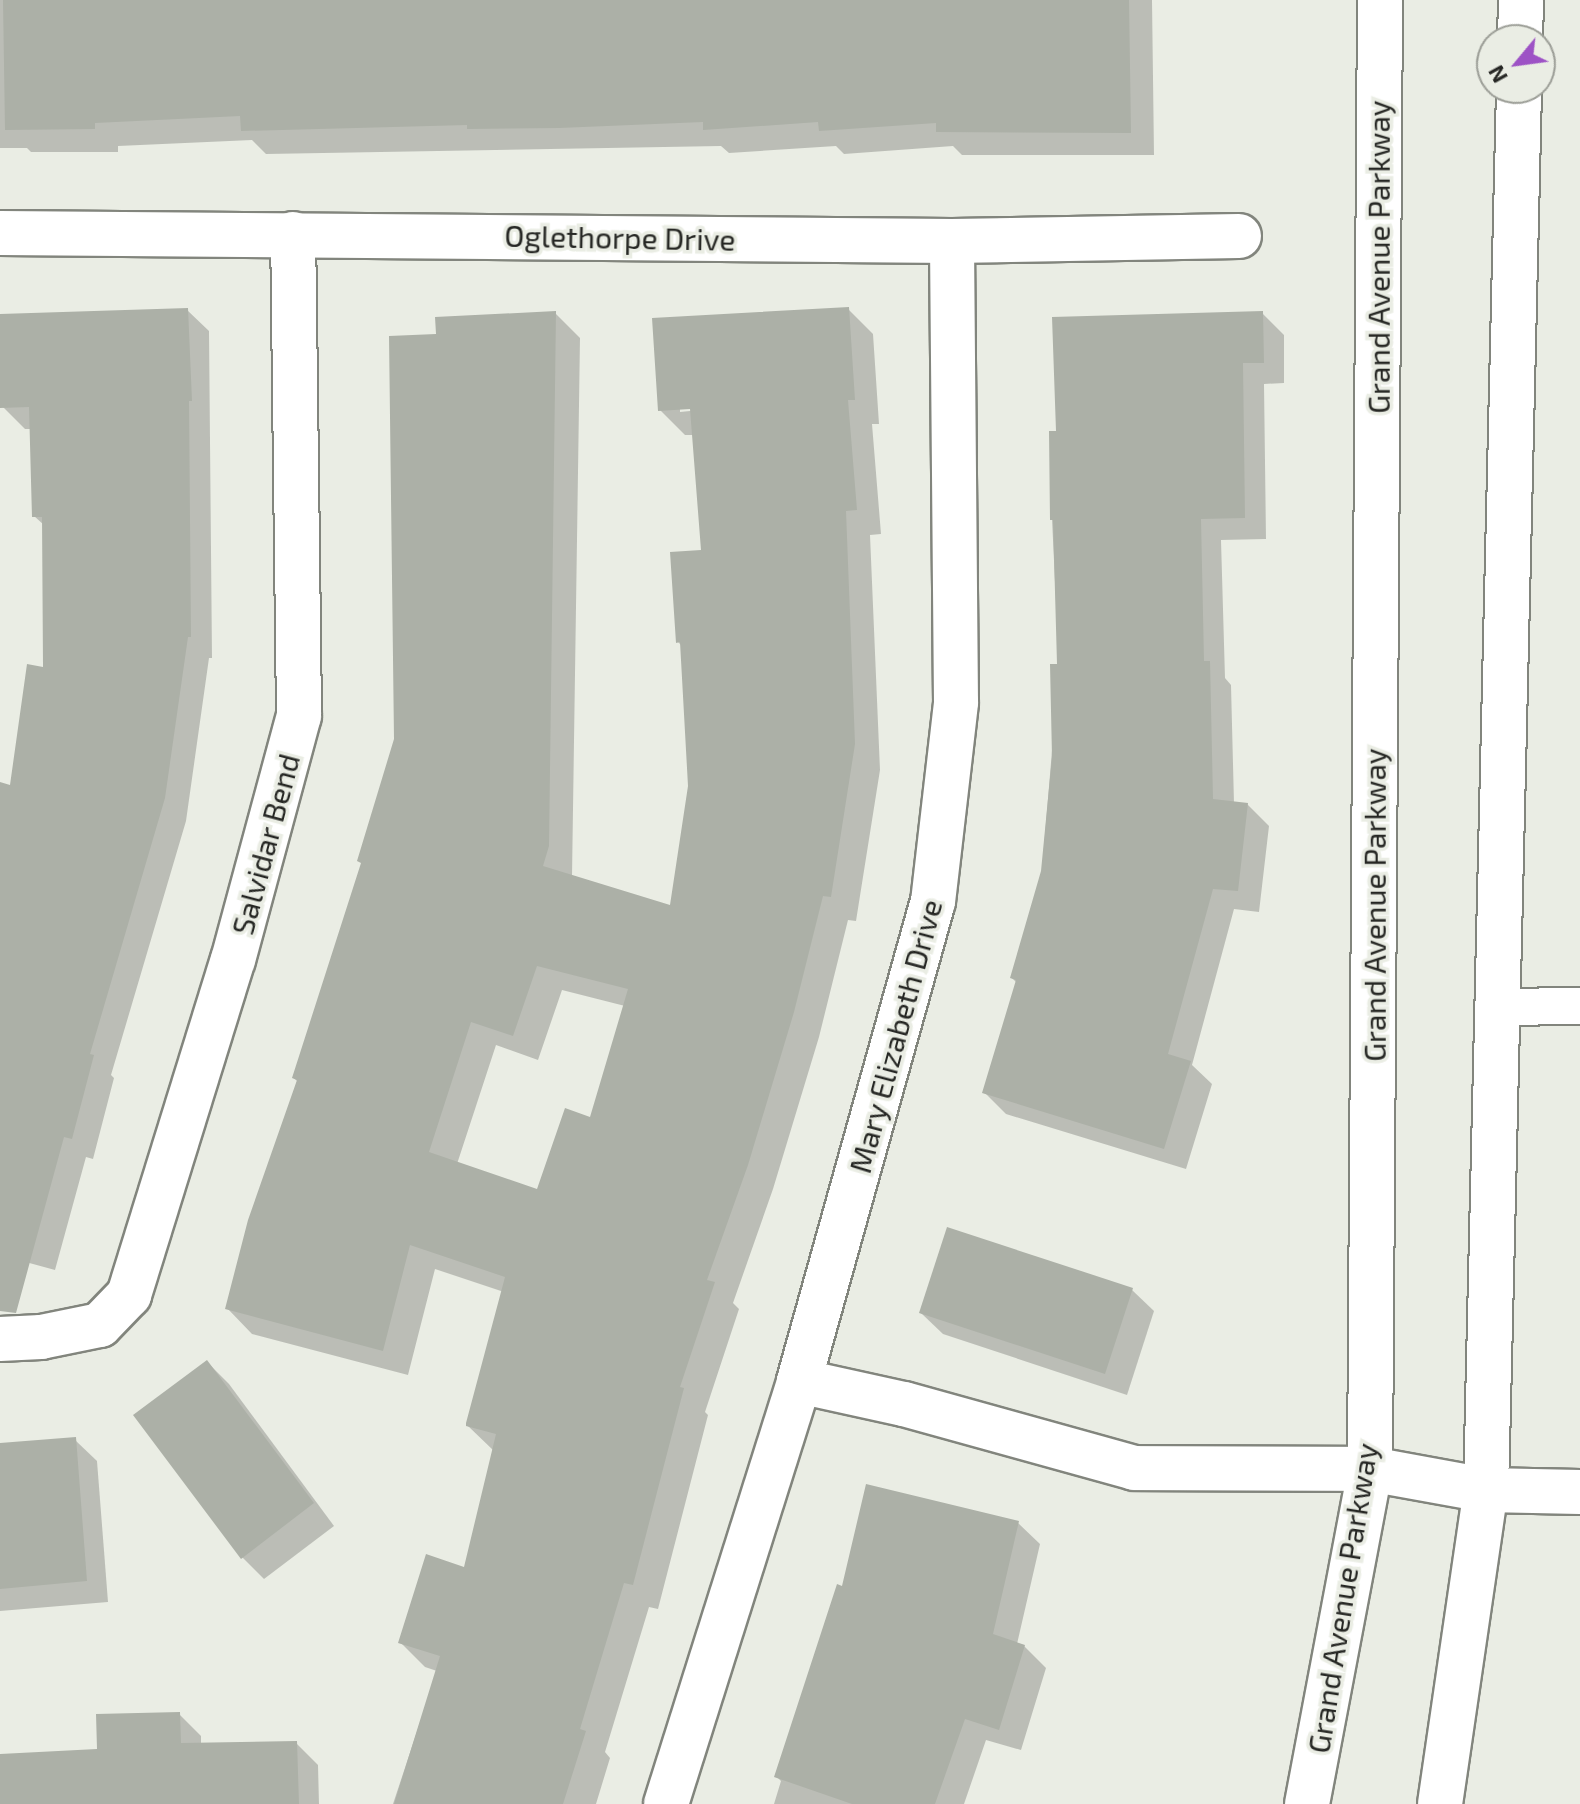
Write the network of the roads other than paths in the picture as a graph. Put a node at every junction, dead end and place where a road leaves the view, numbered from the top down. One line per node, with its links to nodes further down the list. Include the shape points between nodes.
1 (1380, 0): 13 (street, Grand Avenue Parkway)
2 (1521, 0): 3 (street)
3 (1520, 24)
4 (1519, 104): 10 (street)
5 (0, 233): 6 (street, Oglethorpe Drive)
6 (293, 234): 8 (street, Oglethorpe Drive); 11 (street, Salvidar Bend, via 299,716 233,960 129,1295 100,1325)
7 (1239, 236): 8 (street, Oglethorpe Drive)
8 (952, 241): 12 (street, Mary Elizabeth Drive, via 956,702 933,902)
9 (1580, 1006): 10 (lane)
10 (1498, 1007): 14 (street)
11 (0, 1339)
12 (799, 1381): 13 (street, via 904,1404 1134,1468); 16 (street, Mary Elizabeth Drive)
13 (1370, 1469): 14 (street); 17 (street, Grand Avenue Parkway)
14 (1486, 1490): 15 (street); 18 (street)
15 (1580, 1492)
16 (666, 1804)
17 (1307, 1804)
18 (1440, 1804)

